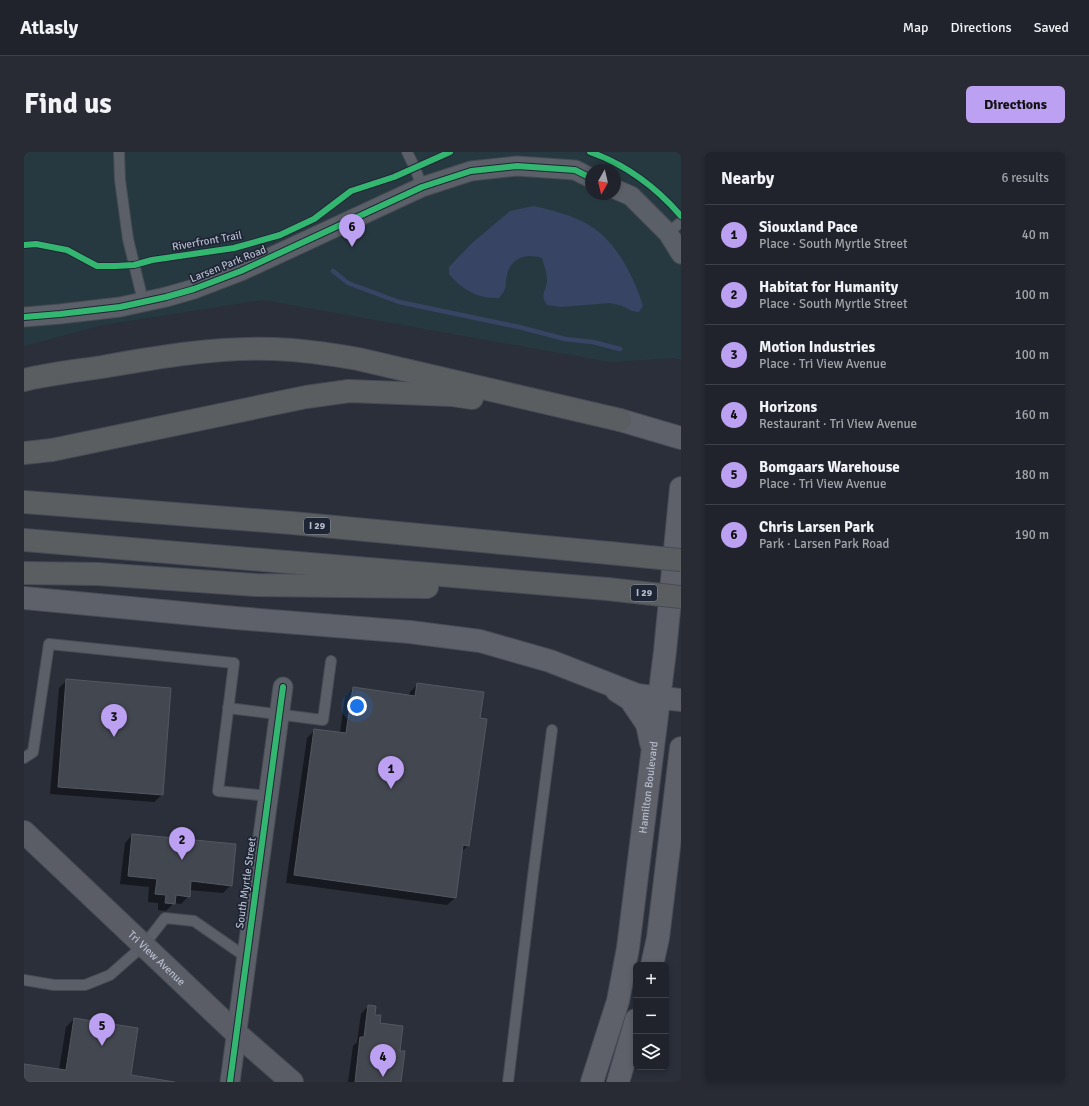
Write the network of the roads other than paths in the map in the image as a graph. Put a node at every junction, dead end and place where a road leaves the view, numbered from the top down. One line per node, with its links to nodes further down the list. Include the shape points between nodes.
1 (119, 152): 8 (lane, via 128,239)
2 (407, 152): 4 (lane)
3 (585, 175): 4 (street, Larsen Park Road, via 574,170 517,166 471,171)
4 (422, 188): 8 (street, Larsen Park Road, via 241,271 194,289)
5 (621, 192): 6 (street, via 631,196)
6 (674, 228): 7 (street)
7 (681, 254)
8 (143, 301): 9 (street, Larsen Park Road, via 120,307)
9 (24, 317)
10 (24, 380): 11 (highway, via 185,354 274,349 358,359)
11 (620, 420): 12 (main road); 13 (highway, via 452,395 349,391 306,397)
12 (681, 438)
13 (24, 454)
14 (681, 488): 25 (main road, Hamilton Boulevard)
15 (24, 502): 17 (highway, I 29, bridge, via 292,523)
16 (24, 540): 19 (highway, I 29)
17 (681, 560)
18 (24, 572): 19 (highway, via 98,574 256,585)
19 (607, 589): 20 (highway, I 29, bridge)
20 (681, 597)
21 (24, 598): 23 (main road, via 410,632 480,641 550,661)
22 (331, 661): 28 (lane, via 323,720)
23 (595, 679): 25 (main road, via 637,695); 31 (main road, via 630,699 647,724)
24 (283, 687): 28 (street, South Myrtle Street)
25 (659, 698): 26 (main road); 31 (main road, Hamilton Boulevard)
26 (681, 700)
27 (228, 708): 28 (lane); 32 (lane, via 234,662 49,644 33,752); 33 (lane, via 218,791)
28 (279, 715): 33 (street, South Myrtle Street)
29 (552, 730): 43 (lane)
30 (681, 748): 37 (main road, via 658,938)
31 (653, 751): 44 (main road, Hamilton Boulevard, via 624,970 618,1001)
32 (24, 758)
33 (268, 796): 36 (street, South Myrtle Street)
34 (24, 832): 35 (street, Tri View Avenue)
35 (144, 945): 36 (lane, via 165,918 194,921); 38 (lane, via 110,975 85,985 54,985); 40 (street, Tri View Avenue)
36 (246, 957): 40 (street, South Myrtle Street)
37 (653, 962)
38 (24, 980)
39 (633, 1030): 45 (main road)
40 (236, 1033): 41 (street, South Myrtle Street); 42 (street, Tri View Avenue)
41 (230, 1082)
42 (292, 1082)
43 (508, 1082)
44 (592, 1082)
45 (618, 1082)

